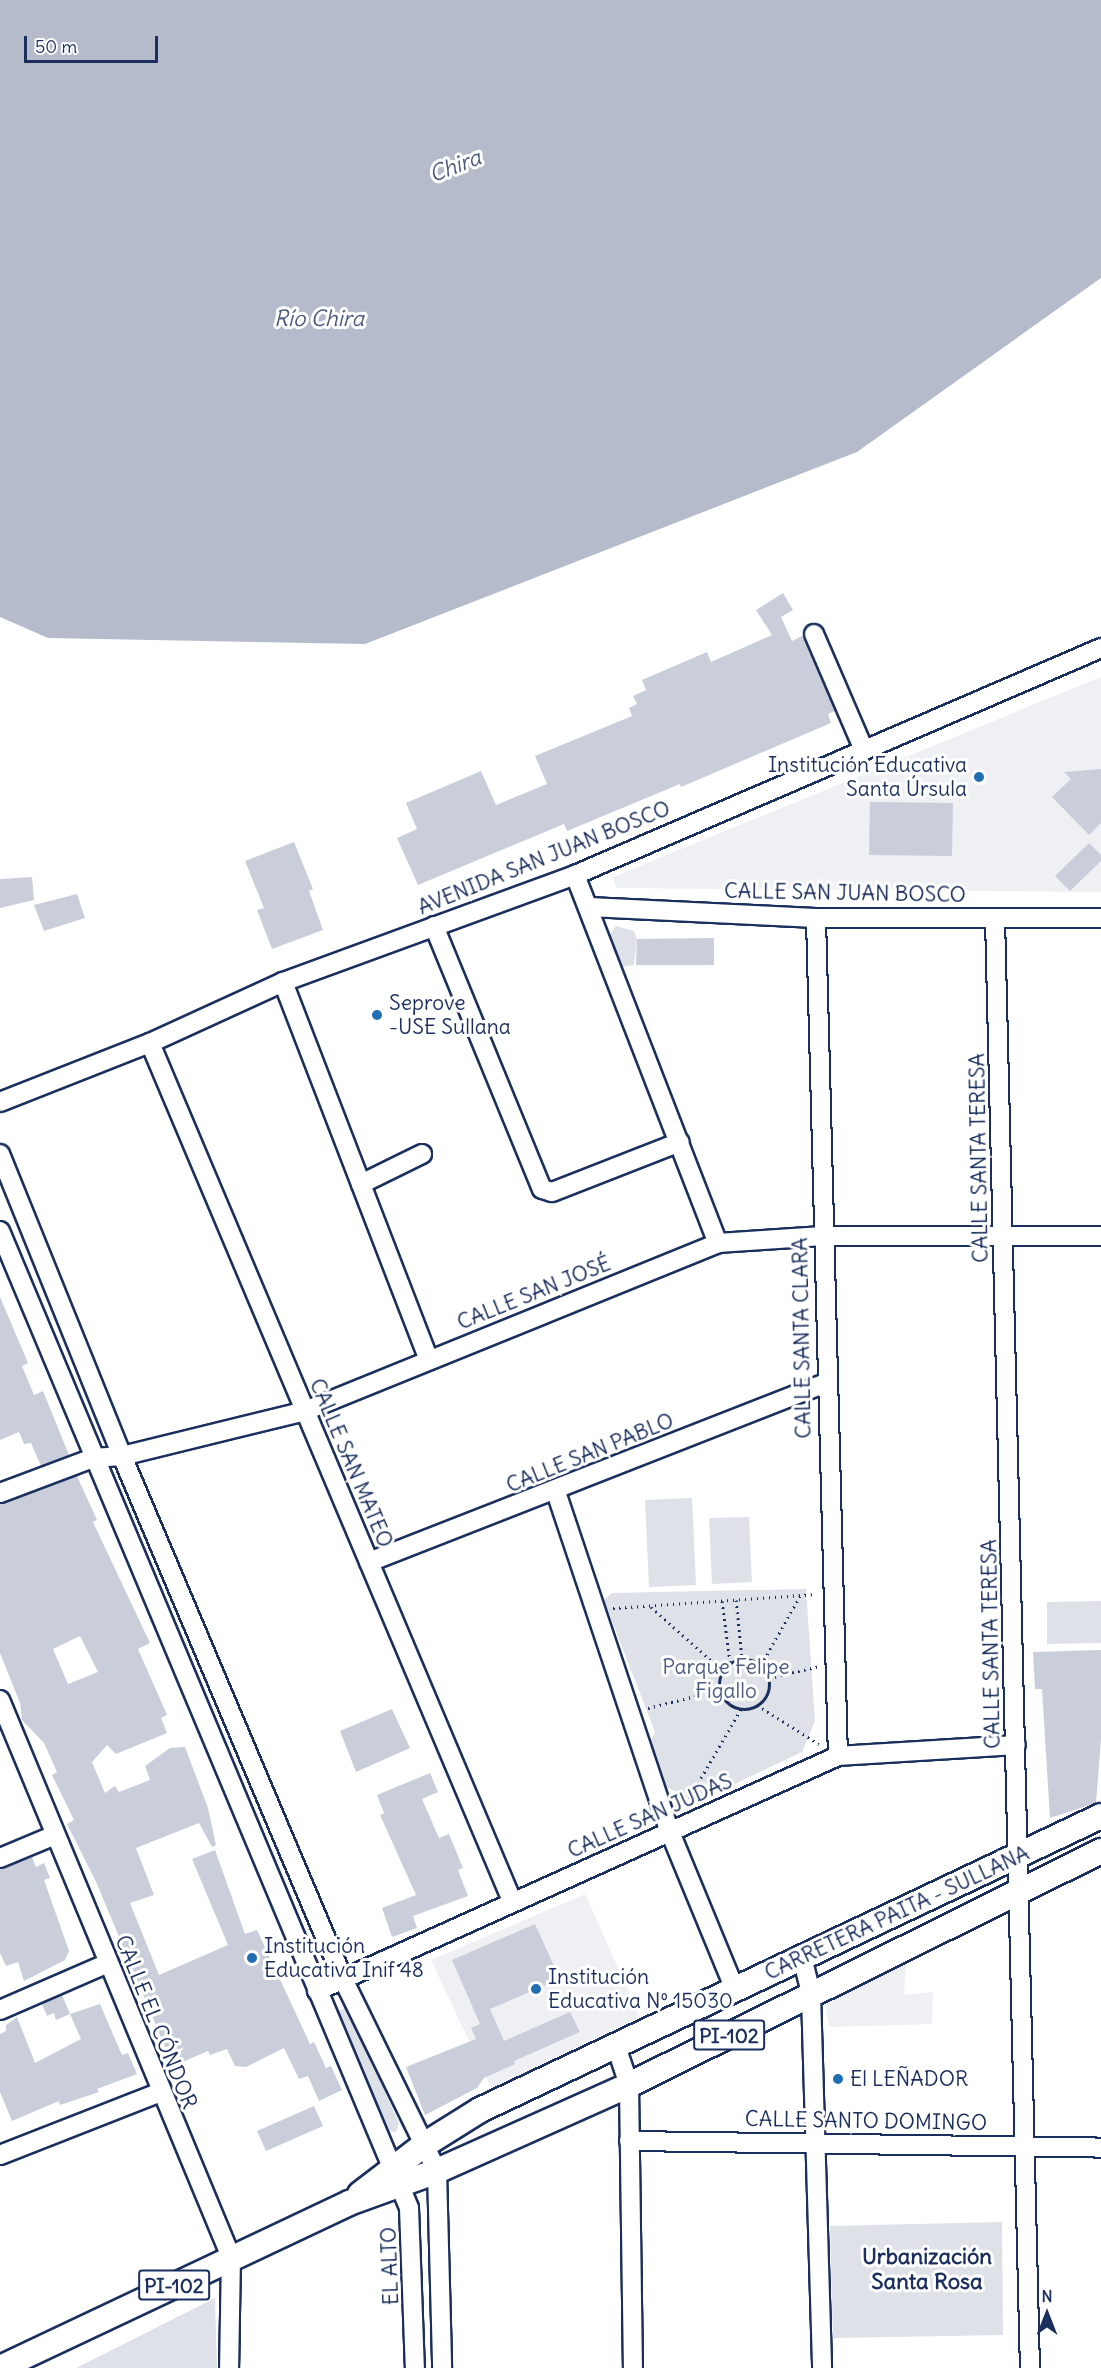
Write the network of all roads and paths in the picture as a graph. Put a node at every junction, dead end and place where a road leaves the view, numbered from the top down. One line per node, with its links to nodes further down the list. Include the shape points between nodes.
1 (814, 634): 3 (street)
2 (1101, 648): 3 (street, AVENIDA SAN JUAN BOSCO)
3 (863, 748): 4 (street, AVENIDA SAN JUAN BOSCO)
4 (575, 875): 5 (street); 9 (street, AVENIDA SAN JUAN BOSCO)
5 (589, 907): 6 (street, CALLE SAN JUAN BOSCO); 13 (street)
6 (816, 918): 7 (street, CALLE SAN JUAN BOSCO); 18 (street, CALLE SANTA CLARA)
7 (995, 918): 8 (street, CALLE SAN JUAN BOSCO); 19 (street, CALLE SANTA TERESA)
8 (1101, 918)
9 (434, 927): 10 (street, AVENIDA SAN JUAN BOSCO); 13 (street, via 542,1189 552,1192)
10 (283, 982): 11 (street, AVENIDA SAN JUAN BOSCO); 16 (street)
11 (150, 1043): 12 (street, AVENIDA SAN JUAN BOSCO); 24 (street, CALLE SAN MATEO)
12 (0, 1102)
13 (680, 1142): 21 (street)
14 (0, 1154): 25 (street)
15 (422, 1154): 16 (street)
16 (361, 1184): 22 (street)
17 (0, 1231): 26 (street, EL ALTO)
18 (823, 1236): 19 (street, CALLE SAN JOSÉ); 21 (street, CALLE SAN JOSÉ); 23 (street, CALLE SANTA CLARA)
19 (1003, 1236): 20 (street, CALLE SAN JOSÉ); 47 (street, CALLE SANTA TERESA)
20 (1101, 1236)
21 (718, 1243): 22 (street, CALLE SAN JOSÉ)
22 (429, 1360): 24 (street, CALLE SAN JOSÉ)
23 (826, 1383): 27 (street, CALLE SAN PABLO); 30 (street, CALLE SANTA CLARA)
24 (305, 1411): 25 (street, CALLE SAN JOSÉ); 29 (street, CALLE SAN MATEO)
25 (122, 1456): 26 (street, CALLE SAN JOSÉ); 59 (street)
26 (93, 1458): 28 (street, CALLE SAN JOSÉ); 61 (street, EL ALTO)
27 (556, 1492): 29 (street, CALLE SAN PABLO); 35 (street)
28 (0, 1493)
29 (369, 1562): 56 (street, CALLE SAN MATEO)
30 (831, 1593): 31 (path); 38 (street, CALLE SANTA CLARA)
31 (800, 1595): 32 (path); 39 (path)
32 (736, 1600): 33 (path); 36 (path)
33 (722, 1601): 34 (path); 37 (path)
34 (651, 1607): 35 (path); 40 (path)
35 (596, 1609): 46 (street)
36 (742, 1658): 37 (path); 39 (path)
37 (730, 1662): 40 (path)
38 (833, 1663): 41 (path); 48 (street, CALLE SANTA CLARA)
39 (761, 1665): 41 (path)
40 (722, 1670): 42 (path)
41 (769, 1678): 43 (path, via 765,1698)
42 (719, 1690): 45 (path, via 724,1699); 46 (path)
43 (757, 1705): 45 (path); 48 (path)
44 (1, 1708): 51 (street, CALLE EL CÓNDOR)
45 (741, 1709): 50 (path)
46 (631, 1712): 50 (street)
47 (1016, 1745): 48 (street, CALLE SAN JUDAS); 53 (street, CALLE SANTA TERESA)
48 (838, 1756): 50 (street, CALLE SAN JUDAS)
49 (1101, 1815): 53 (main road, CARRETERA PAITA - SULLANA / PI-102)
50 (670, 1832): 56 (street, CALLE SAN JUDAS); 60 (street)
51 (55, 1835): 54 (street); 58 (street, CALLE EL CÓNDOR)
52 (1101, 1851): 55 (main road, CARRETERA PAITA - SULLANA / PI-102)
53 (1019, 1857): 55 (street, CALLE SANTA TERESA); 57 (main road, CARRETERA PAITA - SULLANA / PI-102)
54 (0, 1858)
55 (1020, 1891): 62 (main road, CARRETERA PAITA - SULLANA / PI-102); 70 (street, CALLE SANTA TERESA)
56 (512, 1901): 59 (street, CALLE SAN JUDAS)
57 (802, 1957): 60 (main road, CARRETERA PAITA - SULLANA / PI-102); 62 (street)
58 (108, 1962): 63 (street); 66 (street, CALLE EL CÓNDOR)
59 (343, 1979): 61 (street, CALLE SAN JUDAS); 69 (street)
60 (735, 1990): 64 (main road, CARRETERA PAITA - SULLANA / PI-102)
61 (317, 1991): 74 (street, EL ALTO)
62 (811, 1994): 65 (main road, CARRETERA PAITA - SULLANA / PI-102); 68 (street)
63 (0, 2010)
64 (616, 2046): 65 (street); 69 (main road, CARRETERA PAITA - SULLANA / PI-102, via 480,2110)
65 (629, 2085): 67 (street); 73 (main road, CARRETERA PAITA - SULLANA / PI-102)
66 (160, 2092): 72 (street); 75 (street, CALLE EL CÓNDOR)
67 (629, 2141): 68 (street, CALLE SANTO DOMINGO); 80 (street)
68 (817, 2142): 70 (street, CALLE SANTO DOMINGO); 81 (street)
69 (424, 2145): 73 (street); 74 (main road, CARRETERA PAITA - SULLANA / PI-102)
70 (1026, 2146): 71 (street, CALLE SANTO DOMINGO); 82 (street, CALLE SANTA TERESA)
71 (1101, 2148)
72 (0, 2155)
73 (437, 2171): 74 (main road, CARRETERA PAITA - SULLANA / PI-102); 79 (street)
74 (397, 2176): 75 (main road, CARRETERA PAITA - SULLANA / PI-102, via 349,2203); 78 (street, EL ALTO, via 412,2223)
75 (231, 2257): 76 (main road, CARRETERA PAITA - SULLANA / PI-102); 77 (street, CALLE EL CÓNDOR)
76 (0, 2368)
77 (229, 2368)
78 (415, 2368)
79 (442, 2368)
80 (633, 2368)
81 (822, 2368)
82 (1030, 2368)

